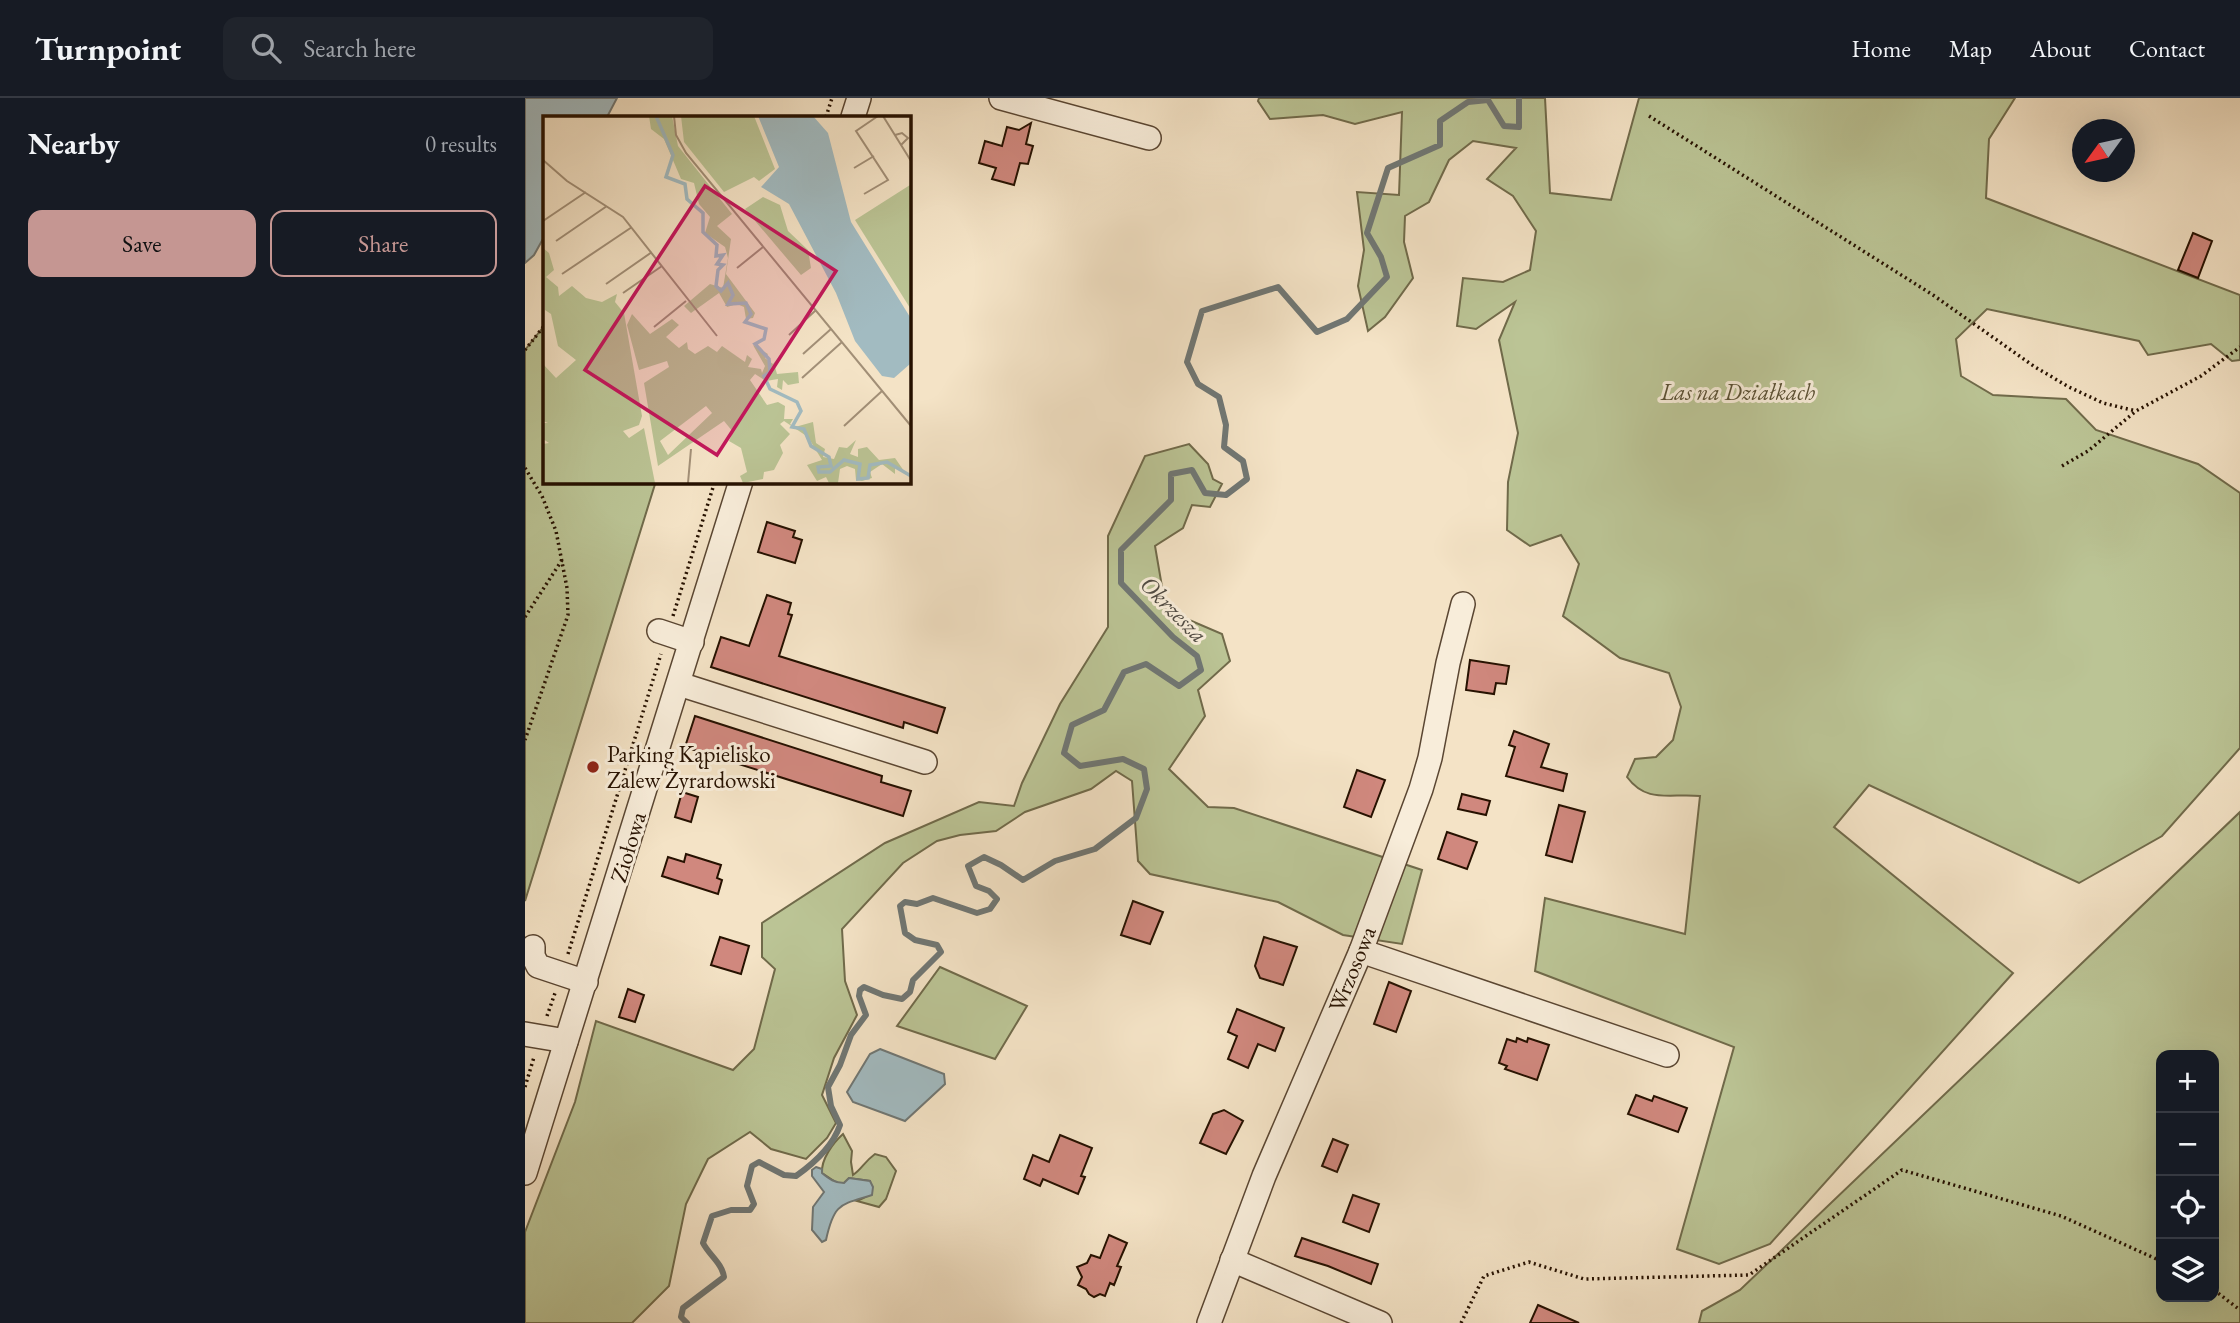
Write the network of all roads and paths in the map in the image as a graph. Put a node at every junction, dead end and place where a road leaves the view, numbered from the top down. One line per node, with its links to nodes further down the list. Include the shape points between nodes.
1 (832, 98): 4 (path)
2 (859, 98): 5 (street)
3 (1001, 98): 7 (street)
4 (826, 116)
5 (853, 116)
6 (1649, 116): 11 (path, via 1933,295 2035,368 2103,403)
7 (1149, 138)
8 (543, 327): 10 (path)
9 (2240, 347): 11 (path, via 2201,376)
10 (525, 350)
11 (2136, 411): 12 (path)
12 (2062, 466)
13 (525, 468): 16 (path, via 542,496)
14 (714, 483): 19 (path)
15 (740, 483): 20 (street, Ziołowa)
16 (563, 558): 18 (path); 22 (path, via 568,615)
17 (1462, 604): 25 (street, Wrzosowa, via 1422,789)
18 (525, 617)
19 (663, 632): 20 (street); 26 (path)
20 (692, 642): 21 (street, Ziołowa)
21 (679, 684): 23 (street); 27 (street, Ziołowa)
22 (525, 740)
23 (925, 762)
24 (534, 947): 26 (street, via 538,966)
25 (1361, 951): 30 (street); 34 (street, Wrzosowa, via 1264,1176)
26 (561, 974): 27 (street)
27 (586, 982): 29 (street, Ziołowa)
28 (525, 1034): 29 (street)
29 (566, 1041): 31 (street, Ziołowa)
30 (1667, 1055)
31 (531, 1133): 32 (street, Ziołowa)
32 (525, 1173)
33 (2156, 1259): 39 (path, via 2061,1216 1902,1170 1749,1275 1584,1279 1529,1262 1484,1276)
34 (1233, 1261): 37 (street, Wrzosowa); 38 (street)
35 (2219, 1294): 36 (path)
36 (2240, 1310)
37 (1209, 1323)
38 (1380, 1323)
39 (1461, 1323)

